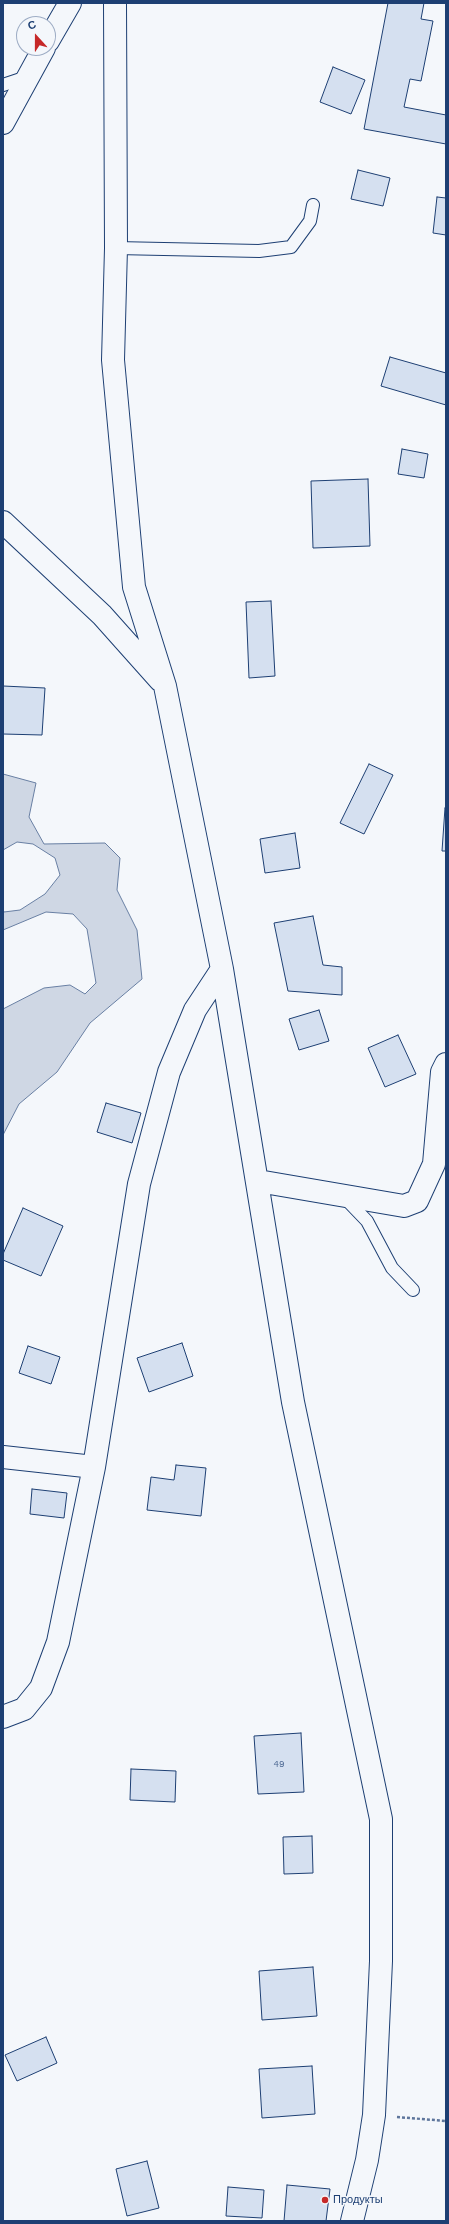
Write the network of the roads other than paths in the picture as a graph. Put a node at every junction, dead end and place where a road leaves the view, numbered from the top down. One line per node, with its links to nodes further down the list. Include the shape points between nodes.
1 (70, 3): 3 (street)
2 (115, 3): 9 (street)
3 (56, 27)
4 (39, 56): 5 (street)
5 (27, 77): 6 (lane); 7 (street)
6 (3, 85)
7 (3, 123)
8 (312, 205): 9 (lane, via 310,221 291,247 259,251)
9 (116, 248): 11 (street, via 113,360 134,586)
10 (3, 522): 11 (street, via 102,615)
11 (165, 686): 12 (street)
12 (222, 969): 14 (street); 18 (street, via 195,1010 169,1072 139,1184)
13 (446, 1064): 15 (street, via 442,1072 434,1164 417,1201 404,1206)
14 (258, 1181): 15 (street); 20 (street, via 293,1402 381,1819 381,1961 374,2115 367,2160)
15 (343, 1196): 16 (lane, via 367,1221 392,1268)
16 (413, 1290)
17 (3, 1457): 18 (street)
18 (94, 1467): 19 (street, via 58,1642 41,1688 24,1709)
19 (3, 1716)
20 (352, 2221)

